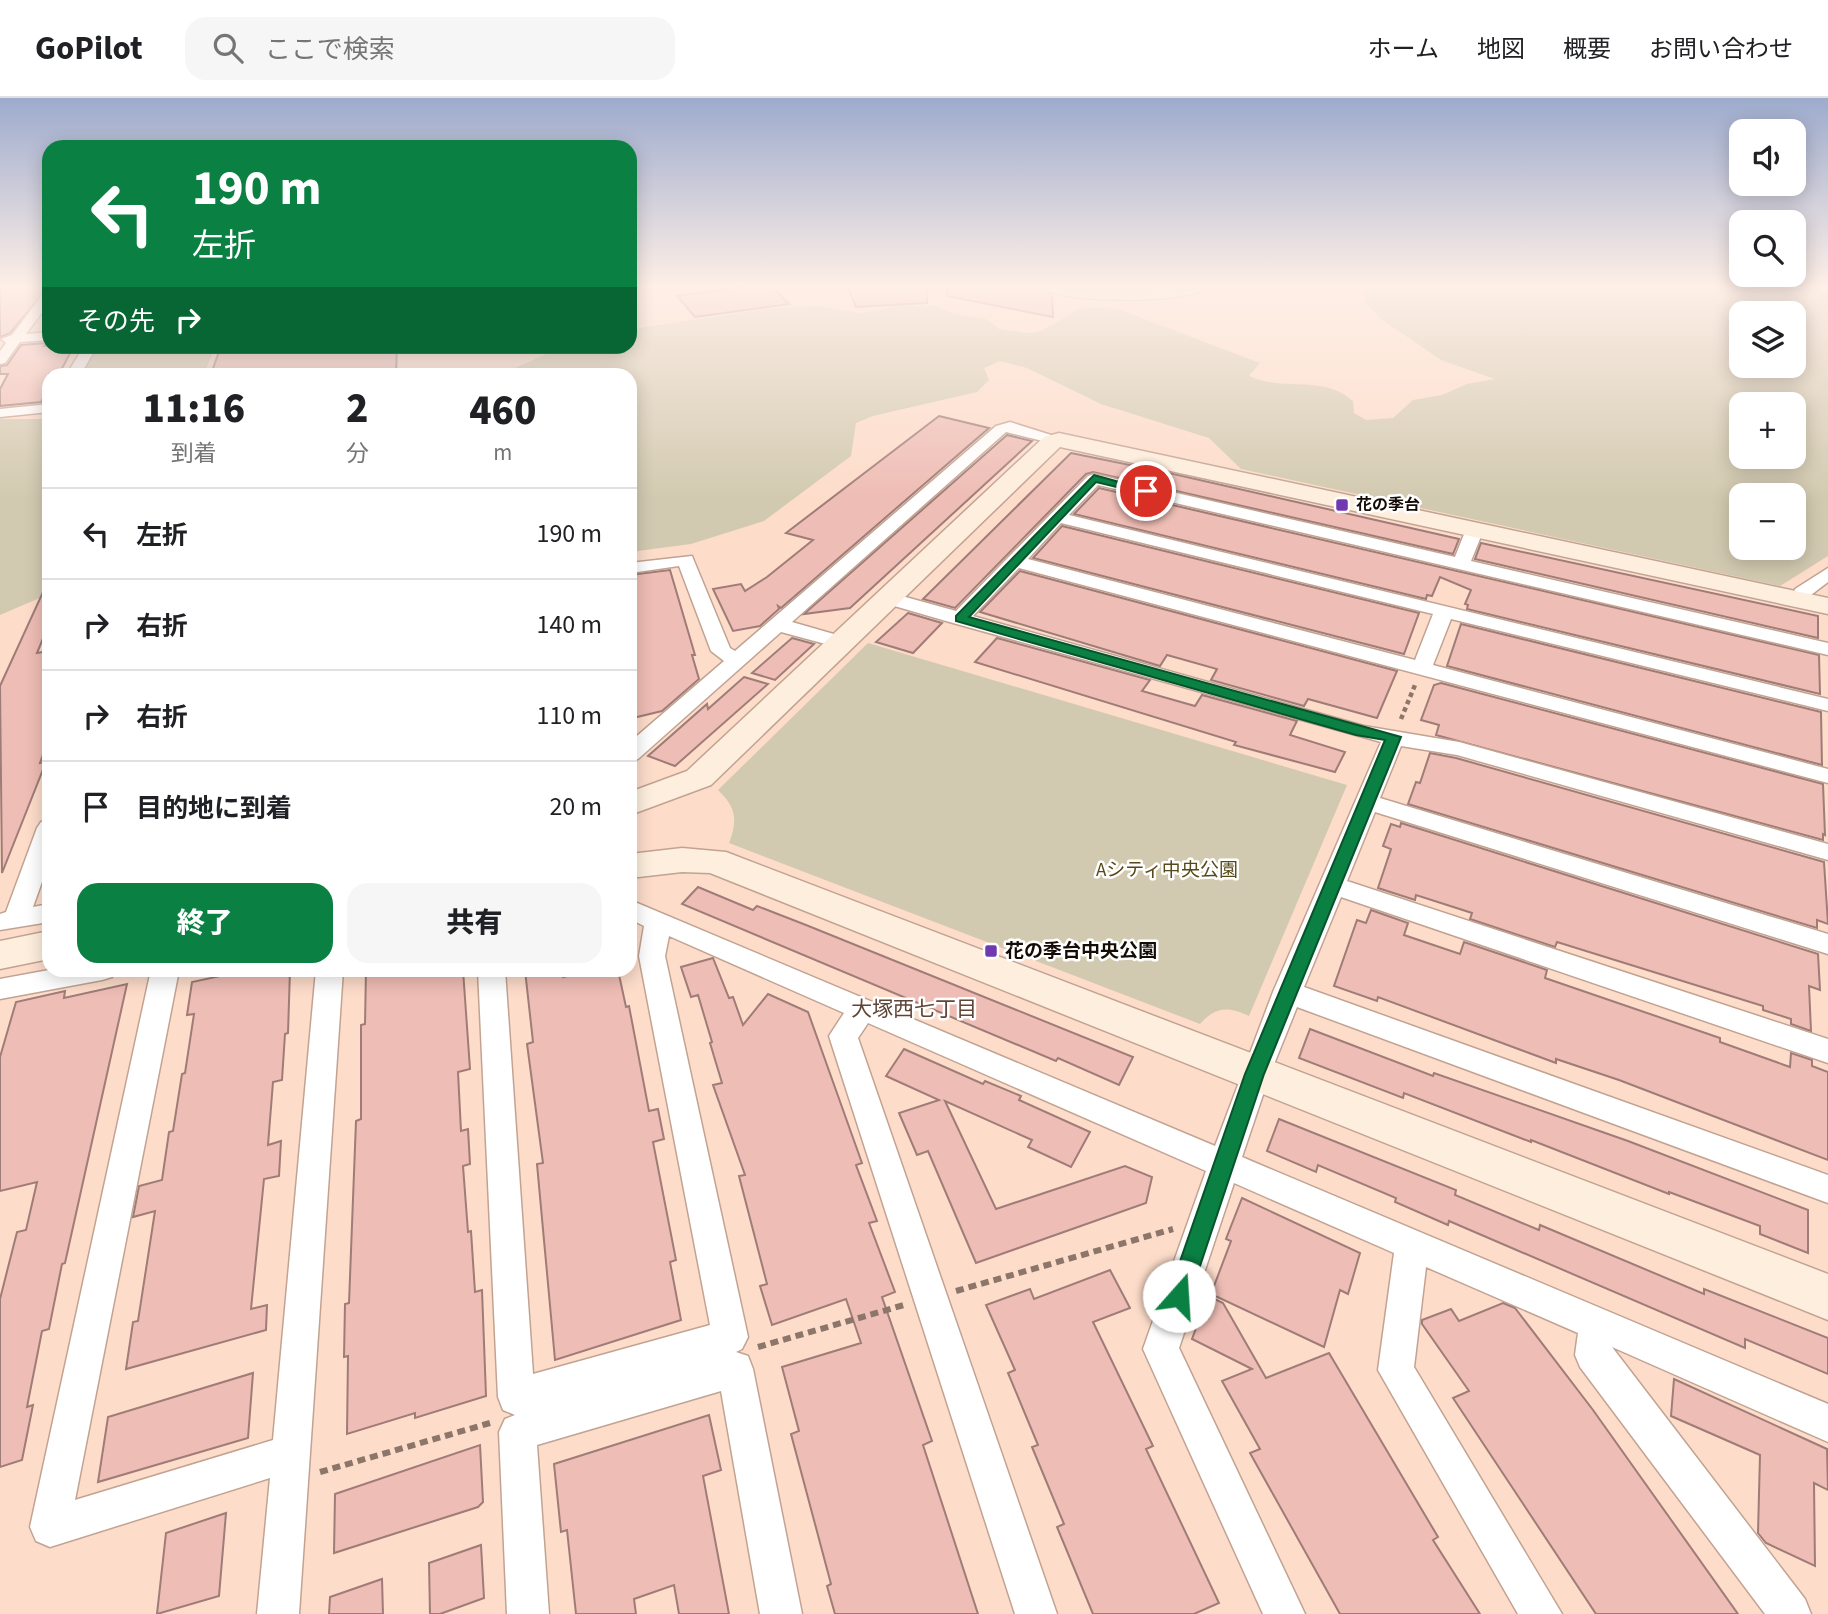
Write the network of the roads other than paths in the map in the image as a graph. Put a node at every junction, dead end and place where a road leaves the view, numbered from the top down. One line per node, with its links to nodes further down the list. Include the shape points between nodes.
1 (42, 409): 2 (street)
2 (0, 413)
3 (1059, 440): 5 (street); 10 (street); 15 (street, via 1010,427 1001,429)
4 (1058, 517): 6 (street); 7 (street, via 1094,479); 13 (street)
5 (1475, 529): 7 (street); 11 (street)
6 (1015, 561): 14 (street); 19 (street)
7 (1461, 564): 17 (street)
8 (637, 567): 18 (street, via 685,560 721,651)
9 (1828, 573): 11 (street, via 1802,593)
10 (891, 599): 14 (street); 16 (street)
11 (1801, 600): 12 (street)
12 (1828, 606)
13 (1444, 611): 19 (street); 20 (street)
14 (960, 619): 21 (street, via 1362,732)
15 (779, 625): 16 (street); 18 (street)
16 (844, 643): 24 (street, via 699,778)
17 (1828, 649)
18 (737, 661): 22 (street)
19 (1422, 668): 23 (street)
20 (1828, 705)
21 (1394, 737): 25 (street); 27 (street, via 1459,749)
22 (637, 746)
23 (1828, 776)
24 (637, 801)
25 (1367, 802): 29 (street); 33 (street)
26 (42, 844): 32 (street)
27 (1828, 852)
28 (637, 866): 44 (street, via 714,861)
29 (1332, 885): 41 (street); 43 (street)
30 (42, 914): 32 (street)
31 (644, 915): 39 (street, via 730,1337 516,1397); 42 (street)
32 (8, 921)
33 (1828, 944)
34 (42, 946): 35 (street)
35 (0, 955)
36 (60, 977): 40 (street)
37 (164, 977): 51 (street, via 50,1527)
38 (329, 977): 51 (street)
39 (491, 977)
40 (0, 989)
41 (1287, 992): 44 (street); 46 (street)
42 (863, 1009): 45 (street); 55 (street, via 843,1036)
43 (1828, 1051)
44 (1255, 1074): 45 (street); 48 (street)
45 (1223, 1164): 47 (street); 56 (street, via 1161,1349)
46 (1828, 1189)
47 (1412, 1245): 49 (street); 57 (street, via 1396,1370)
48 (1828, 1297)
49 (1597, 1323): 50 (street); 58 (street, via 1593,1355)
50 (1828, 1423)
51 (291, 1453): 52 (street)
52 (278, 1614)
53 (528, 1614): 54 (street, via 518,1432 735,1369)
54 (781, 1614)
55 (1036, 1614)
56 (1284, 1614)
57 (1541, 1614)
58 (1790, 1614)

